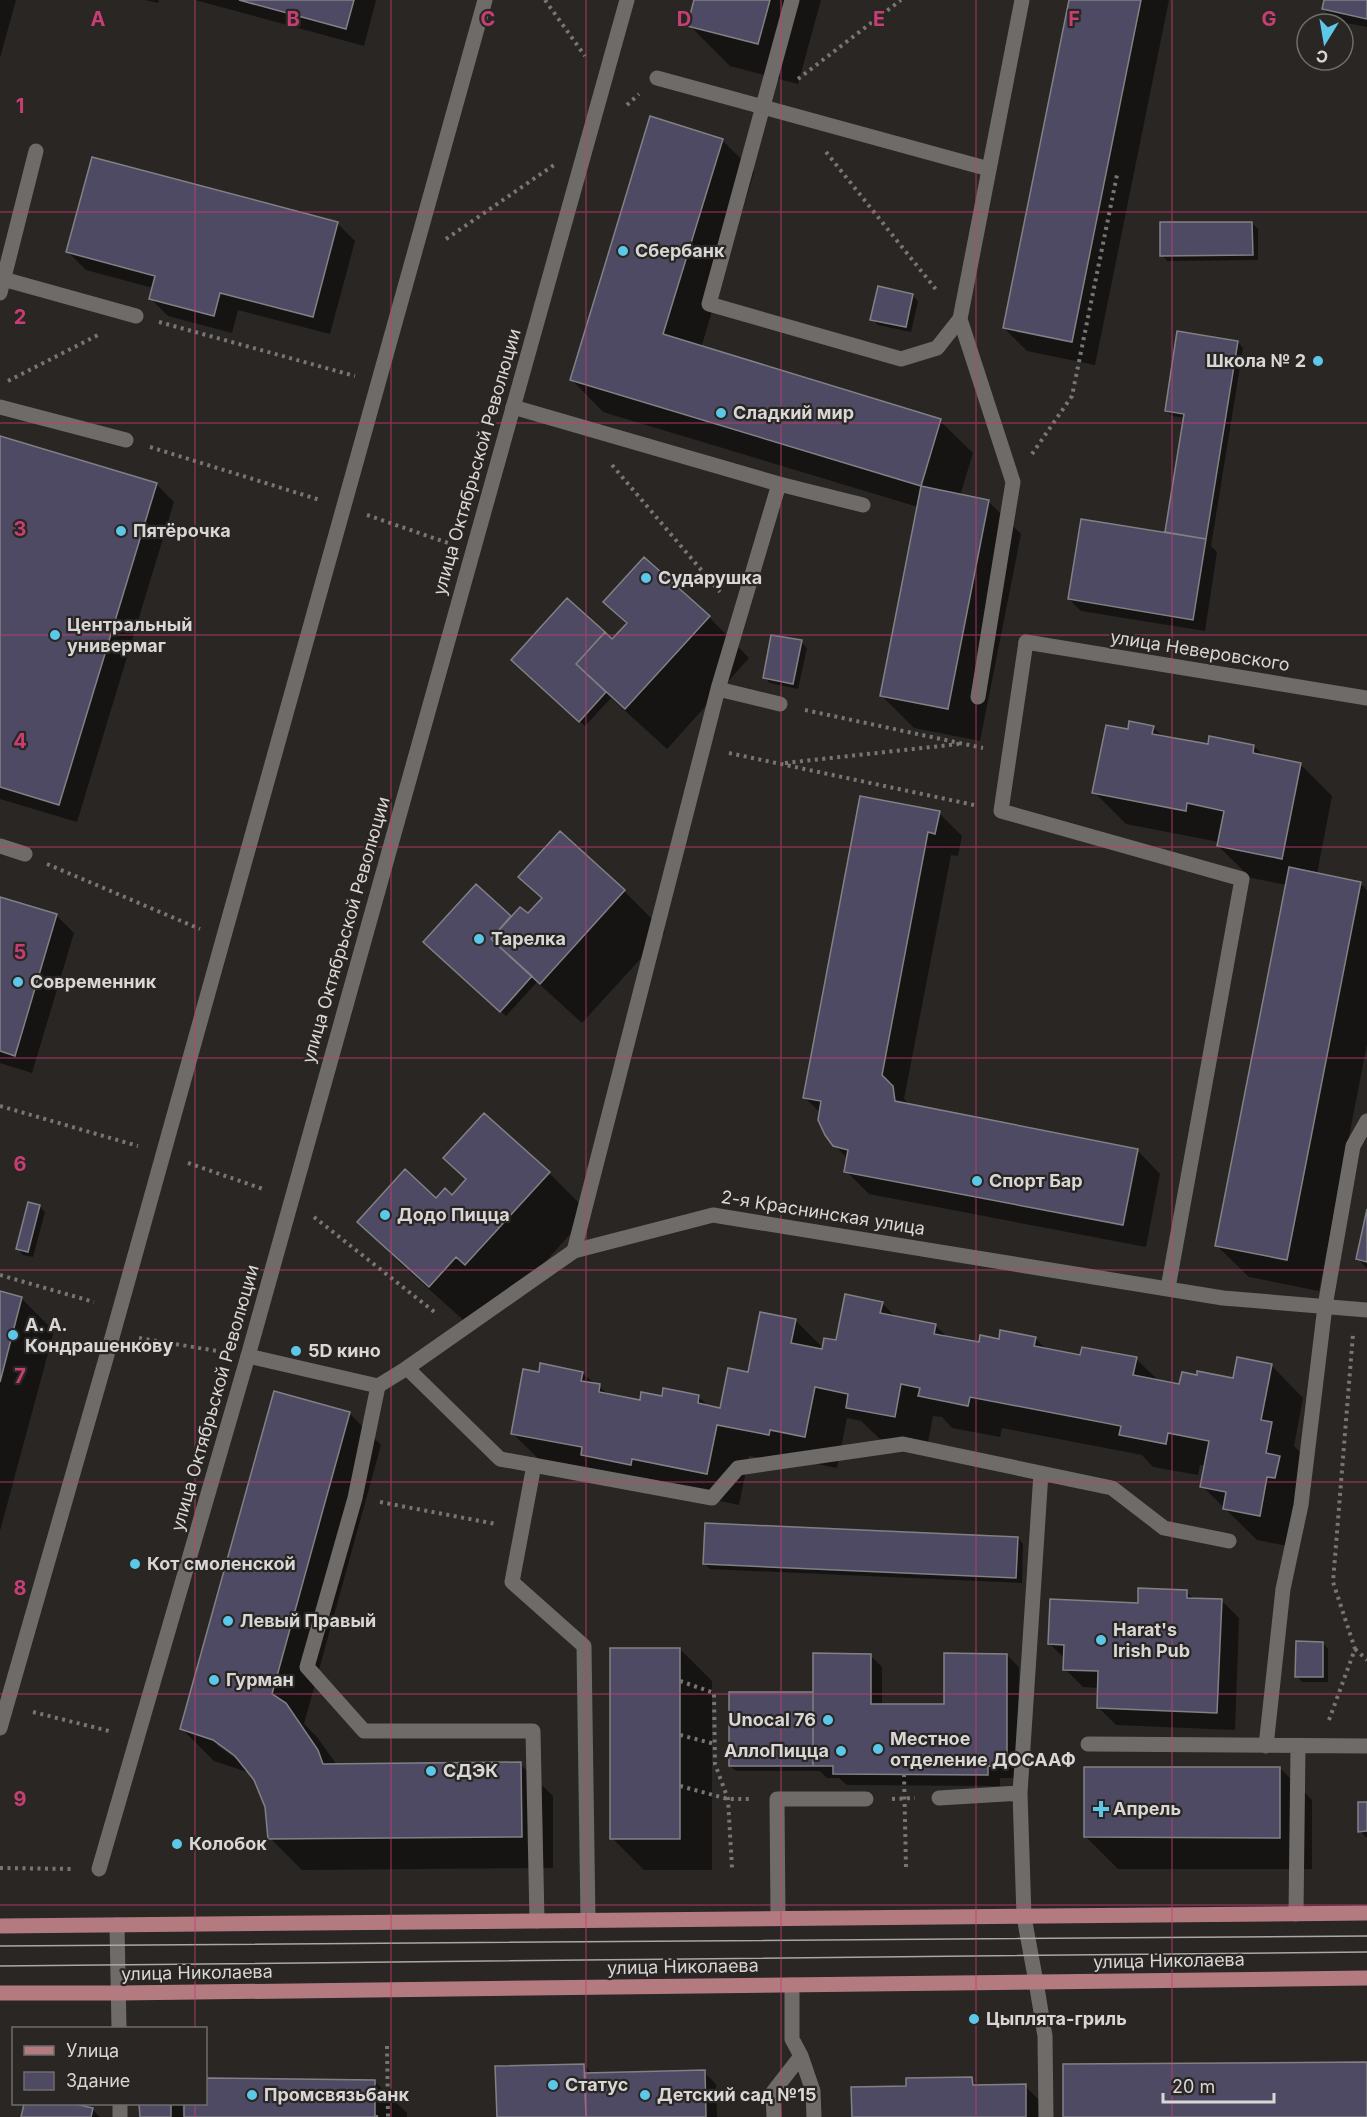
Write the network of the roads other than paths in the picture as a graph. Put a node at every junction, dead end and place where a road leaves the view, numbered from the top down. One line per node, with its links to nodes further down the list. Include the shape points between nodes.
1 (485, 0): 34 (street)
2 (627, 0): 13 (street, улица Октябрьской Революции)
3 (792, 0): 6 (street)
4 (1022, 0): 8 (street)
5 (657, 78): 6 (street)
6 (762, 107): 8 (street); 11 (street, via 709,304 901,359 937,348)
7 (36, 151): 9 (street)
8 (989, 169): 11 (street)
9 (2, 286): 10 (street)
10 (136, 316)
11 (960, 319): 18 (street, via 1013,482)
12 (0, 407): 14 (street)
13 (513, 407): 15 (street); 28 (street, улица Октябрьской Революции)
14 (126, 440)
15 (779, 484): 16 (street); 17 (street)
16 (863, 505)
17 (718, 690): 20 (street); 24 (street)
18 (978, 698)
19 (1367, 698): 25 (street, улица Неверовского, via 1026,642 1001,811 1242,879)
20 (780, 704)
21 (0, 846): 22 (street)
22 (25, 854)
23 (1367, 1121): 26 (street, via 1353,1146)
24 (574, 1251): 25 (street, 2-я Краснинская улица, via 712,1215); 29 (street, 2-я Краснинская улица)
25 (1168, 1288): 26 (street, 2-я Краснинская улица, via 1223,1298)
26 (1325, 1306): 27 (street, 2-я Краснинская улица); 36 (street, via 1301,1505 1283,1589)
27 (1361, 1309)
28 (248, 1356): 30 (street); 42 (street, улица Октябрьской Революции)
29 (407, 1368): 30 (street, 2-я Краснинская улица); 31 (street, via 500,1459)
30 (378, 1386): 48 (street, via 355,1498 307,1667 364,1731 533,1731)
31 (534, 1465): 32 (street, via 712,1498 738,1468 903,1444); 47 (street, via 512,1582 584,1646)
32 (1041, 1473): 33 (street, via 1112,1488 1164,1528); 39 (street)
33 (1229, 1541)
34 (0, 1728)
35 (1088, 1744): 36 (street)
36 (1266, 1746): 37 (street)
37 (1298, 1746): 38 (street); 44 (street)
38 (1367, 1746)
39 (1020, 1793): 41 (street); 45 (street)
40 (866, 1798): 46 (street, via 777,1799)
41 (939, 1798)
42 (99, 1869)
43 (1367, 1913): 44 (main road)
44 (1296, 1914): 45 (main road)
45 (1024, 1917): 46 (main road); 52 (street)
46 (778, 1918): 47 (main road)
47 (588, 1920): 48 (main road)
48 (537, 1921): 49 (main road)
49 (117, 1925): 50 (main road); 55 (street)
50 (0, 1926)
51 (1367, 1978): 52 (main road, улица Николаева)
52 (1036, 1983): 53 (main road, улица Николаева); 60 (street, via 1045,2036)
53 (792, 1985): 55 (main road, улица Николаева); 57 (street, via 792,2039)
54 (0, 1993): 55 (main road, улица Николаева)
55 (119, 1994): 56 (street)
56 (119, 2027)
57 (801, 2056): 58 (street, via 773,2092); 59 (street, via 813,2091)
58 (774, 2117)
59 (814, 2117)
60 (1046, 2117)

